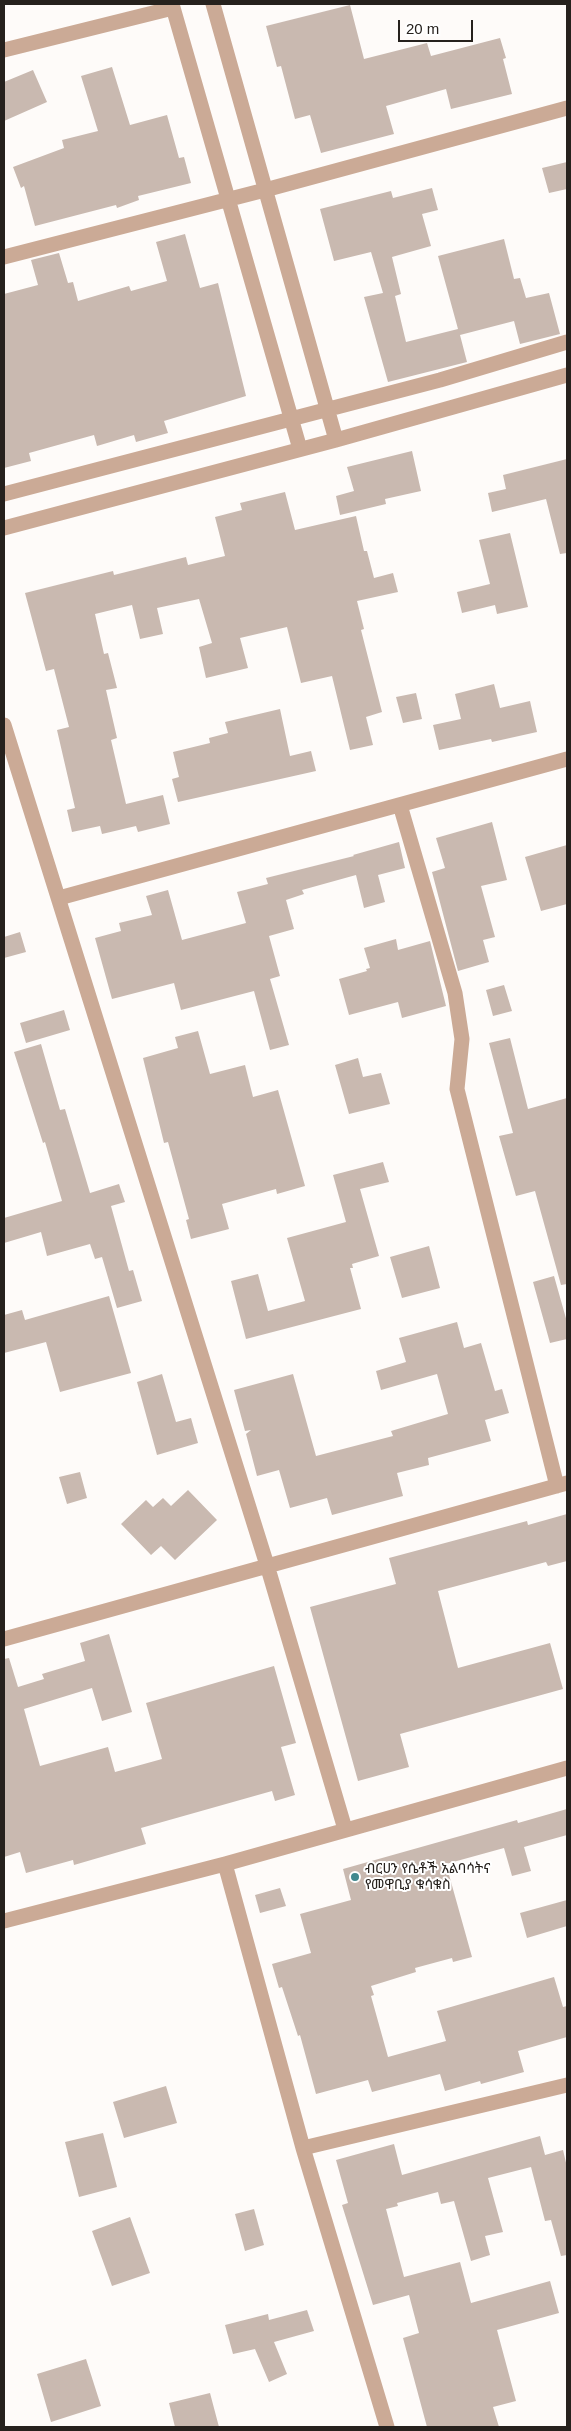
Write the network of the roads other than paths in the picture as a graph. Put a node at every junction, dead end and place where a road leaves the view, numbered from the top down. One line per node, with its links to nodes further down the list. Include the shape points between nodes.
1 (213, 4): 5 (street)
2 (172, 6): 3 (street); 6 (street)
3 (4, 50)
4 (567, 108): 5 (street)
5 (265, 190): 6 (street); 10 (street)
6 (227, 198): 7 (street); 11 (street)
7 (4, 258)
8 (567, 342): 10 (street, via 440,380)
9 (567, 375): 12 (street)
10 (327, 408): 11 (street); 12 (street)
11 (291, 418): 13 (street); 14 (street)
12 (336, 440): 13 (street)
13 (300, 449): 15 (street)
14 (4, 494)
15 (4, 528)
16 (4, 725): 19 (street)
17 (567, 759): 18 (street)
18 (400, 805): 19 (street); 20 (street, via 455,993 462,1040 457,1089)
19 (59, 898): 21 (street)
20 (562, 1484): 21 (street)
21 (267, 1565): 22 (street); 24 (street)
22 (4, 1639)
23 (567, 1768): 24 (street)
24 (345, 1829): 25 (street)
25 (225, 1864): 26 (street); 28 (street)
26 (4, 1921)
27 (567, 2085): 28 (street)
28 (303, 2148): 29 (street)
29 (387, 2427)

